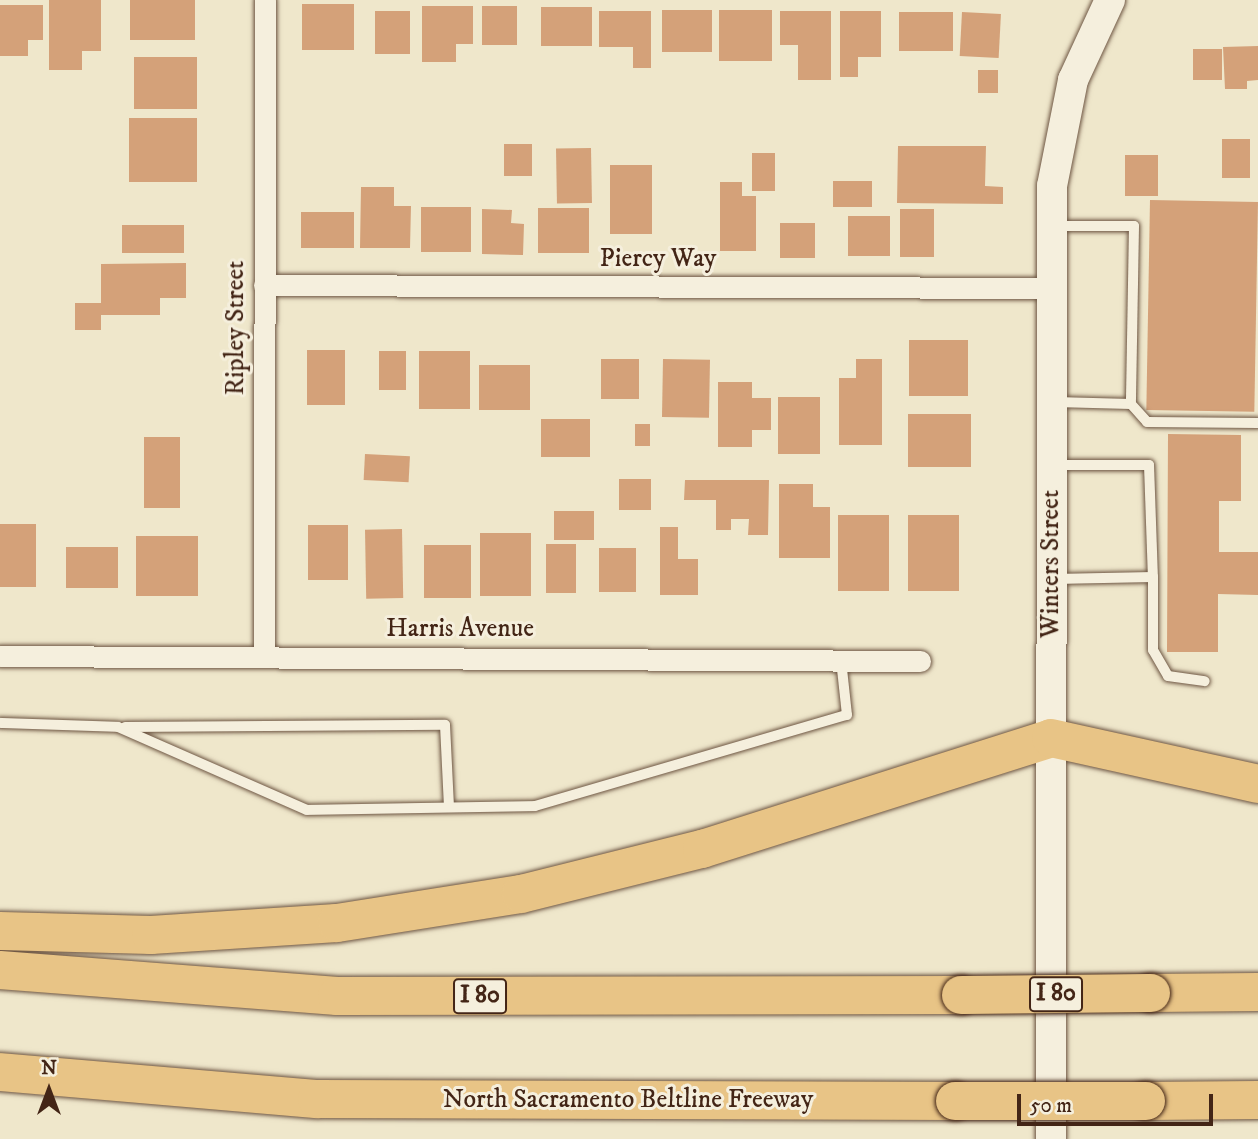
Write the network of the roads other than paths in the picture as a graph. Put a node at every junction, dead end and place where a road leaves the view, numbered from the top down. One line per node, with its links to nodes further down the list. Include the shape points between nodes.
1 (265, 0): 4 (street, Ripley Street)
2 (1110, 0): 3 (main road, Winters Street, via 1073,80 1059,129)
3 (1051, 226): 5 (main road, Winters Street); 7 (lane, via 1134,226)
4 (264, 285): 5 (street, Piercy Way); 13 (street, Ripley Street)
5 (1051, 288): 6 (main road, Winters Street)
6 (1051, 402): 7 (lane); 9 (main road, Winters Street)
7 (1131, 404): 8 (lane, via 1147,422)
8 (1258, 423)
9 (1051, 465): 10 (lane, via 1149,465); 11 (main road, Winters Street)
10 (1153, 577): 11 (lane); 16 (lane, via 1153,650 1168,676)
11 (1051, 579): 19 (main road, Winters Street)
12 (0, 656): 13 (street, Harris Avenue)
13 (264, 656): 14 (street, Harris Avenue)
14 (841, 660): 15 (street, Harris Avenue); 21 (lane, via 847,715 535,806)
15 (920, 661)
16 (1205, 681)
17 (0, 723): 18 (lane)
18 (118, 727): 21 (lane, via 307,810); 21 (lane, via 445,726)
19 (1051, 738): 20 (highway); 22 (highway, via 702,849 521,894 337,923 151,935); 27 (main road, Winters Street)
20 (1258, 783)
21 (449, 807)
22 (0, 931)
23 (0, 970): 24 (highway, I 80, bridge, via 337,996)
24 (1258, 992)
25 (0, 1072): 26 (highway, North Sacramento Beltline Freeway, bridge, via 317,1099)
26 (1258, 1100)
27 (1051, 1139)

